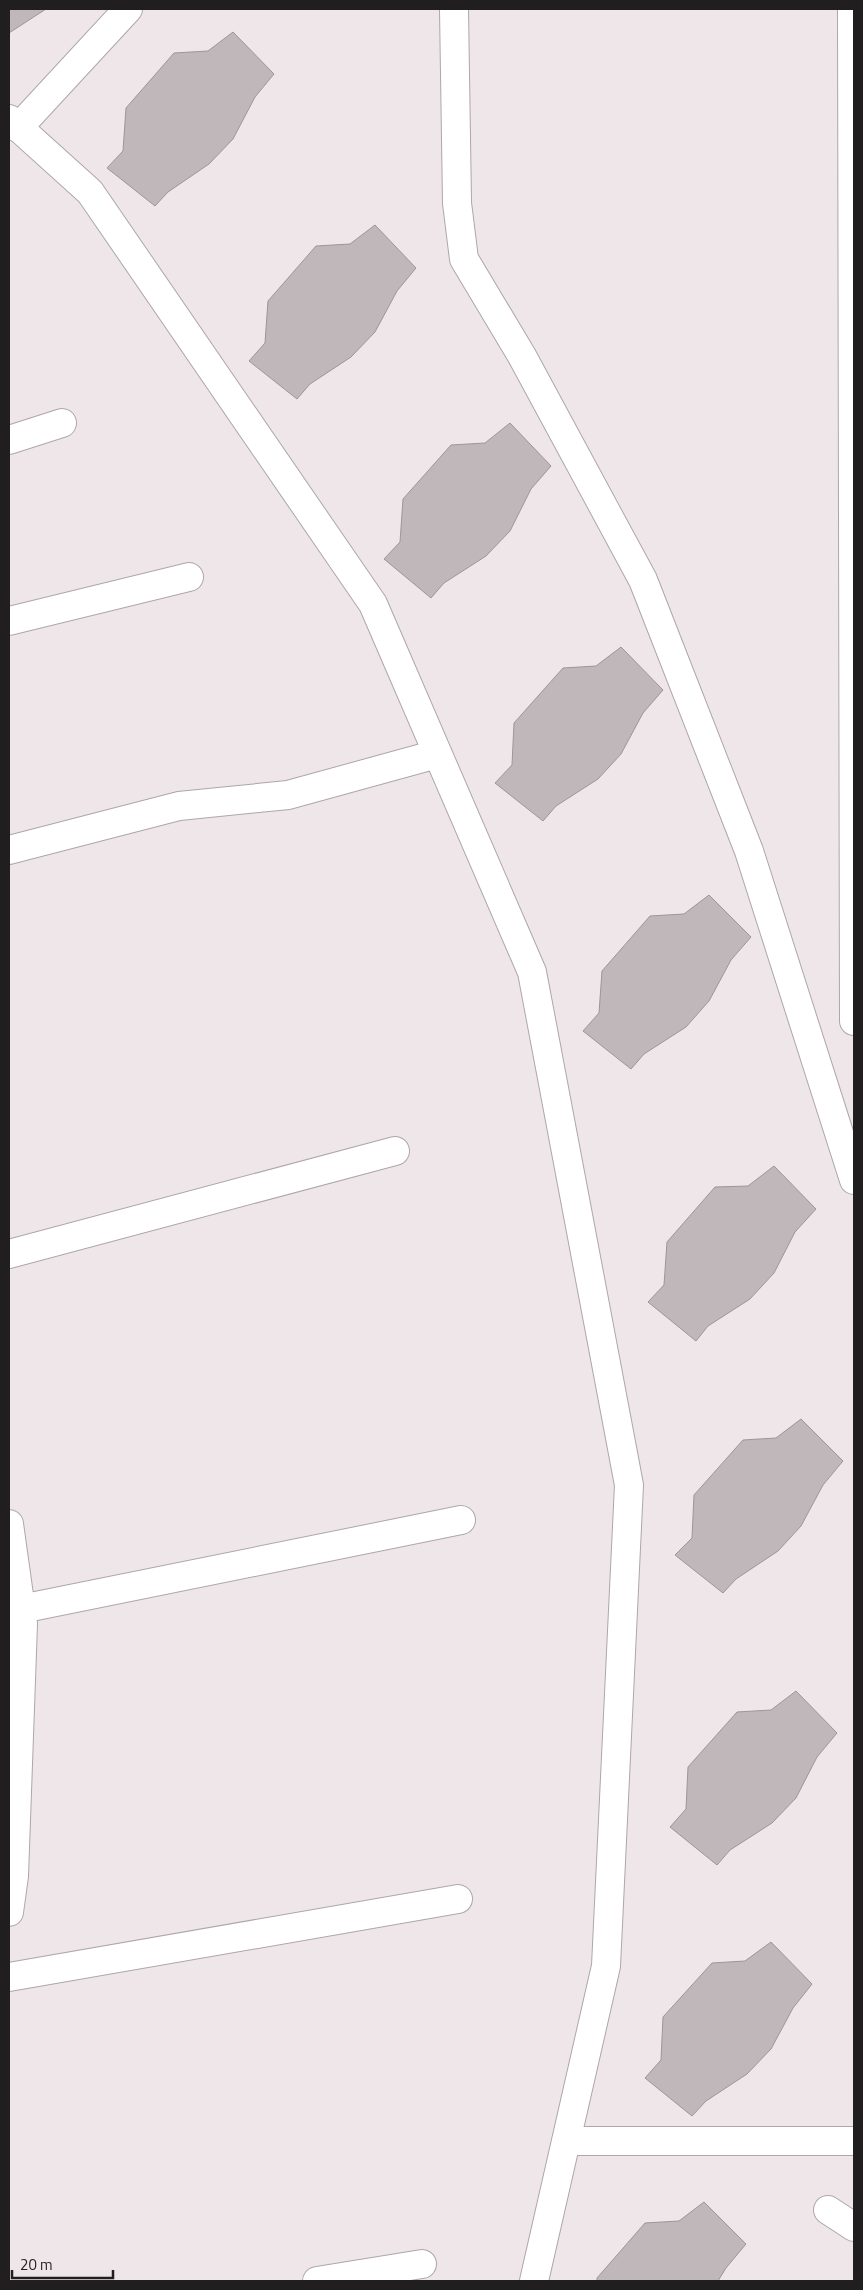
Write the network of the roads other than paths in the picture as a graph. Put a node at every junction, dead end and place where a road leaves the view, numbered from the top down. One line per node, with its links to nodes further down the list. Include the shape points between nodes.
1 (128, 9): 4 (street)
2 (454, 9): 13 (street, via 457,203 464,259 522,356 643,580 749,851)
3 (852, 9): 11 (street)
4 (14, 123): 9 (street, via 90,192 373,604)
5 (62, 423): 6 (street)
6 (9, 440)
7 (189, 577): 8 (street)
8 (9, 621)
9 (437, 754): 10 (street, via 288,795 179,806); 21 (street, via 532,972 629,1486 606,1966)
10 (9, 850)
11 (854, 1021)
12 (394, 1151): 14 (street)
13 (854, 1180)
14 (9, 1254)
15 (462, 1520): 17 (street)
16 (9, 1524): 17 (street)
17 (21, 1609): 19 (street, via 14,1876)
18 (458, 1899): 20 (street)
19 (9, 1912)
20 (9, 1977)
21 (566, 2141): 22 (street); 27 (street)
22 (854, 2141)
23 (828, 2210): 24 (street)
24 (854, 2227)
25 (422, 2264): 26 (street)
26 (317, 2281)
27 (534, 2281)

